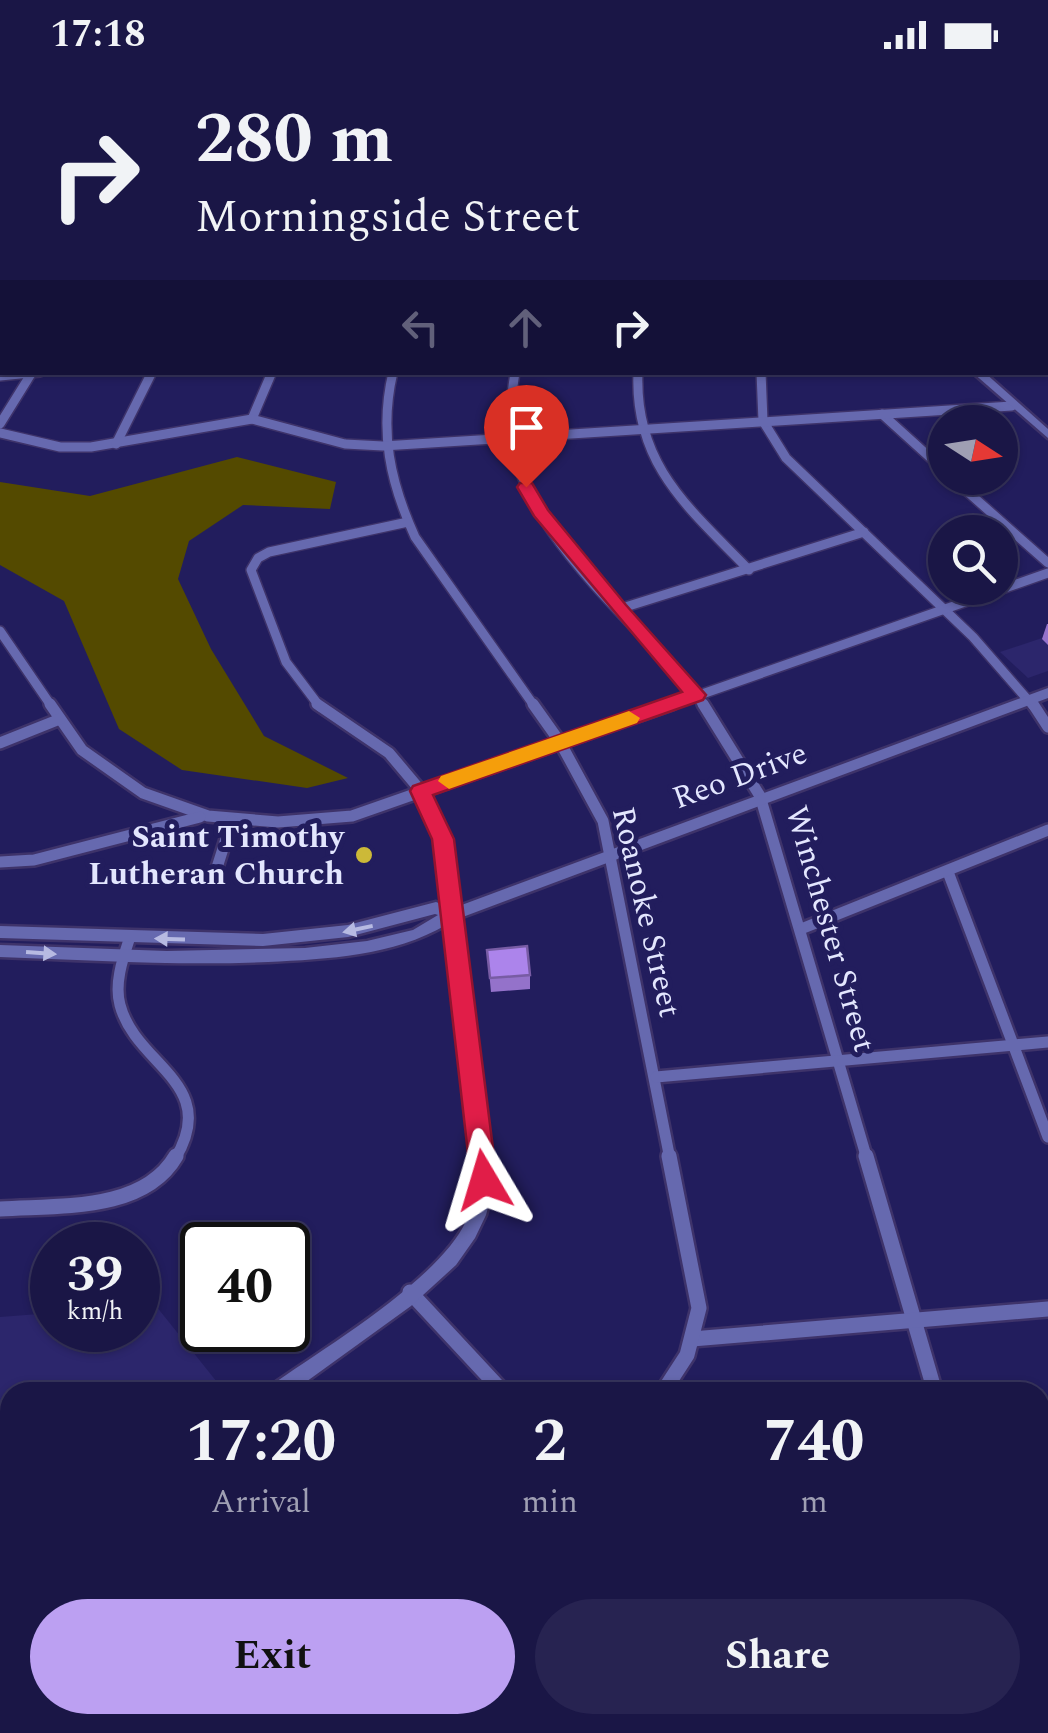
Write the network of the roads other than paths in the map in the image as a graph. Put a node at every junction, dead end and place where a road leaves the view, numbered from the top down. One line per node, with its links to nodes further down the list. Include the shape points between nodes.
1 (35, 375): 15 (street)
2 (150, 375): 20 (street)
3 (271, 375): 13 (street)
4 (393, 375): 21 (street, Roanoke Street)
5 (515, 375): 19 (street, Winchester Street)
6 (638, 375): 16 (street)
7 (761, 375): 14 (street)
8 (979, 375): 9 (main road)
9 (1011, 405)
10 (928, 411): 12 (street)
11 (1018, 411): 18 (main road)
12 (882, 414): 14 (street); 22 (street)
13 (252, 419): 20 (street); 21 (street, via 345,444)
14 (763, 422): 16 (street); 25 (street, via 786,458)
15 (0, 424)
16 (637, 428): 19 (street); 27 (street, via 668,484)
17 (0, 433): 20 (street, via 60,447)
18 (1048, 435)
19 (509, 438): 21 (street); 30 (street, Winchester Street, via 540,512)
20 (116, 444)
21 (383, 446): 24 (street, Roanoke Street)
22 (928, 456)
23 (971, 495): 26 (street)
24 (408, 522): 37 (street, Roanoke Street); 39 (street, via 275,551 258,558 251,570 304,691 385,746)
25 (864, 532): 27 (street); 29 (street)
26 (1048, 563)
27 (748, 570): 30 (street)
28 (1048, 573): 29 (street)
29 (944, 609): 33 (street); 34 (street)
30 (619, 610): 33 (street, Winchester Street)
31 (0, 631): 35 (street)
32 (1048, 693): 34 (main road, Reo Drive)
33 (696, 695): 37 (street); 40 (street, Winchester Street)
34 (1030, 700): 36 (street); 40 (main road, Reo Drive)
35 (60, 719): 38 (street); 41 (street, via 98,764 149,796)
36 (1048, 727)
37 (560, 742): 39 (street); 44 (street, Roanoke Street, via 602,820)
38 (0, 744)
39 (421, 791): 42 (street, via 352,816 276,825); 48 (main road, via 443,839)
40 (760, 796): 44 (main road, Reo Drive); 49 (street, Winchester Street)
41 (200, 816): 42 (street); 45 (street, via 34,860)
42 (232, 820): 47 (street)
43 (1048, 830): 46 (street)
44 (610, 854): 48 (main road, Reo Drive); 57 (street, Roanoke Street)
45 (0, 862)
46 (948, 872): 49 (street); 55 (street)
47 (214, 877)
48 (452, 915): 51 (main road, Reo Drive, one-way to 51, via 436,908 348,932 286,940); 53 (main road, Reo Drive, via 439,926 353,950); 60 (main road, via 483,1192 460,1248)
49 (801, 929): 56 (street, Winchester Street)
50 (0, 932): 51 (main road, Reo Drive)
51 (130, 937): 53 (street)
52 (0, 951): 53 (main road, Reo Drive, one-way to 53)
53 (123, 957): 59 (street, via 120,1004 187,1104 188,1132 172,1164 147,1186 119,1198)
54 (1048, 1042): 55 (street)
55 (1016, 1045): 56 (street); 58 (street)
56 (837, 1060): 57 (street); 62 (street, Winchester Street)
57 (656, 1077): 63 (street, Roanoke Street, via 699,1308)
58 (1048, 1137)
59 (0, 1209)
60 (410, 1292): 64 (main road); 65 (street)
61 (1048, 1309): 62 (street)
62 (913, 1320): 63 (street); 67 (street, Winchester Street)
63 (692, 1339): 66 (street)
64 (290, 1382)
65 (494, 1382)
66 (670, 1382)
67 (931, 1382)

